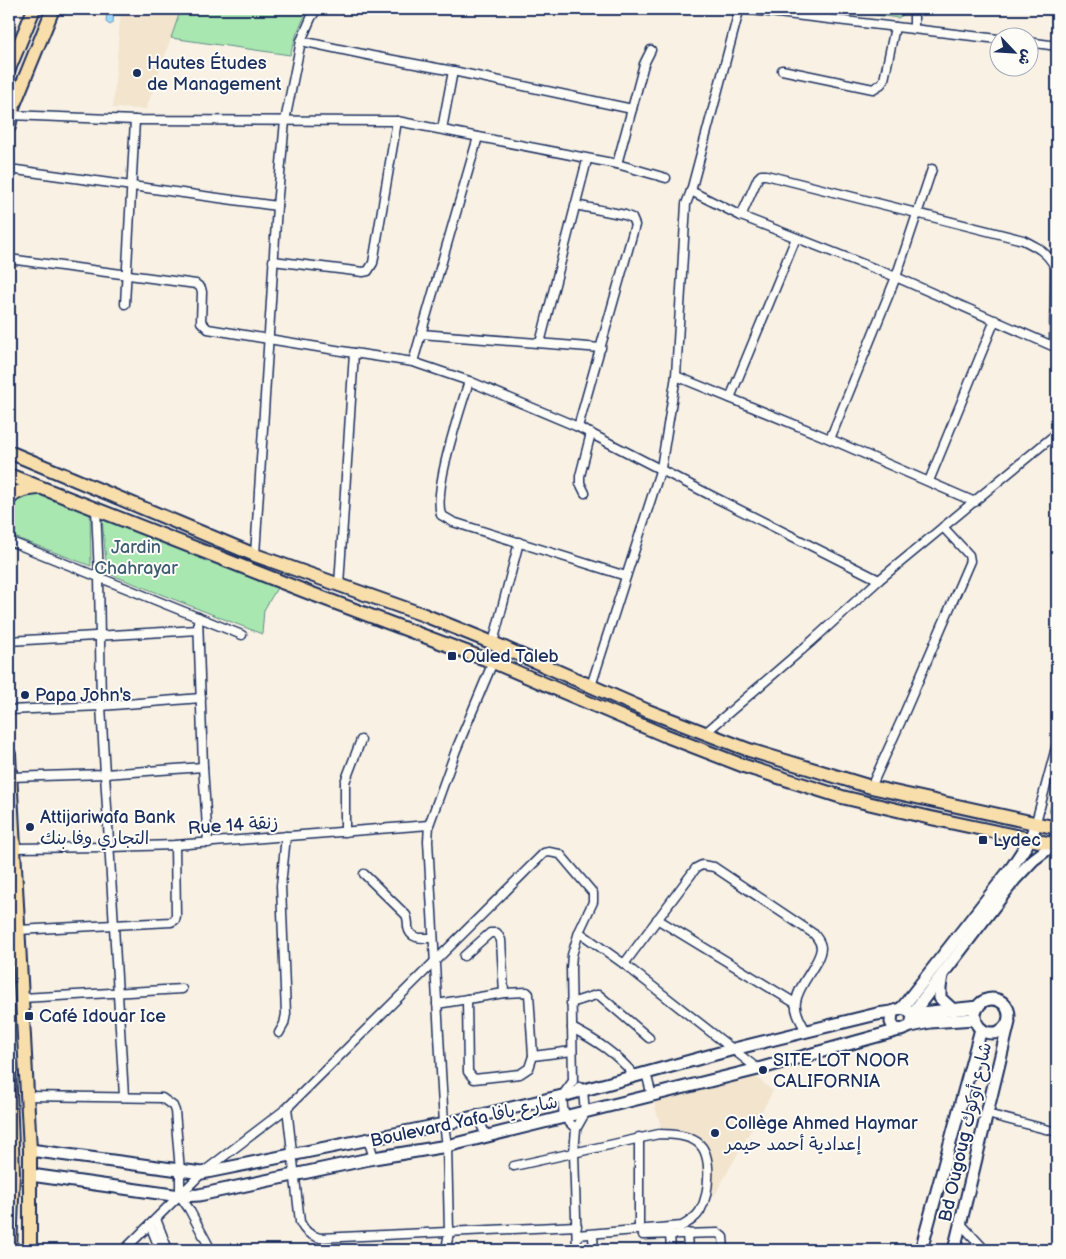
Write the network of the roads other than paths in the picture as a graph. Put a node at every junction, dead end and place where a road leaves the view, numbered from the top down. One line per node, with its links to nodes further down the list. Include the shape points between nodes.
1 (34, 9): 12 (main road)
2 (54, 9): 17 (main road)
3 (317, 9): 8 (street)
4 (914, 9): 6 (street)
5 (895, 27): 6 (street); 13 (street, via 884,80 873,90); 28 (street, via 739,11)
6 (914, 28): 7 (street)
7 (988, 38)
8 (301, 41): 14 (street); 18 (street)
9 (1038, 43): 10 (street)
10 (1057, 46)
11 (652, 50): 15 (street, via 644,64)
12 (9, 69)
13 (782, 70)
14 (453, 71): 15 (street); 20 (street)
15 (632, 109): 23 (street)
16 (135, 120): 17 (street); 18 (street); 27 (street)
17 (10, 121)
18 (285, 121): 19 (street); 30 (street)
19 (397, 121): 20 (street); 35 (street, via 373,263 368,271)
20 (442, 129): 21 (street)
21 (478, 137): 22 (street); 40 (street)
22 (587, 160): 23 (street); 29 (street)
23 (617, 164): 26 (street)
24 (9, 169): 27 (street)
25 (932, 169): 31 (street)
26 (666, 178)
27 (132, 186): 30 (street); 36 (street)
28 (691, 191): 32 (street); 47 (street, via 686,204)
29 (575, 205): 42 (street); 44 (street, via 625,215 632,218 635,225)
30 (277, 206): 35 (street)
31 (917, 215): 32 (street, via 761,175); 37 (street); 43 (street, via 1023,240 1050,257 1055,267)
32 (741, 216): 33 (street)
33 (796, 238): 37 (street); 49 (street)
34 (9, 259): 36 (street)
35 (273, 261): 41 (street)
36 (127, 274): 38 (street); 41 (street, via 196,284 202,292 201,322 205,327)
37 (896, 277): 39 (street); 53 (street)
38 (125, 304)
39 (995, 320): 43 (street); 57 (street)
40 (421, 334): 42 (street); 46 (street)
41 (269, 338): 45 (street); 66 (street)
42 (540, 343): 44 (street)
43 (1056, 347)
44 (601, 348): 50 (street)
45 (354, 353): 46 (street); 70 (street)
46 (414, 362): 48 (street)
47 (676, 376): 49 (street); 55 (street)
48 (469, 381): 50 (street); 65 (street, via 438,506 441,515 453,522)
49 (730, 398): 53 (street)
50 (578, 426): 51 (street)
51 (591, 433): 55 (street); 59 (street, via 580,476)
52 (1057, 434): 61 (street)
53 (830, 439): 57 (street)
54 (9, 452): 66 (main road)
55 (661, 468): 68 (street); 69 (street)
56 (9, 475): 58 (main road)
57 (929, 481): 61 (street)
58 (40, 488): 60 (main road, via 24,489); 62 (main road)
59 (585, 493)
60 (9, 499)
61 (975, 502): 63 (street)
62 (96, 508): 67 (street); 77 (main road)
63 (943, 527): 69 (street); 89 (street, via 969,555 970,561)
64 (9, 541): 67 (street)
65 (519, 542): 68 (street); 76 (street)
66 (256, 555): 70 (main road)
67 (99, 576): 71 (street); 74 (street)
68 (626, 576): 78 (street)
69 (879, 580): 82 (street)
70 (339, 585): 76 (main road)
71 (198, 617): 72 (street); 73 (street)
72 (198, 630): 74 (street); 79 (street)
73 (242, 635)
74 (100, 637): 75 (street); 80 (street)
75 (9, 641)
76 (493, 643): 78 (main road)
77 (493, 662): 91 (street); 95 (main road, via 744,766 842,797)
78 (591, 686): 82 (main road)
79 (201, 698): 80 (street); 86 (street)
80 (101, 706): 81 (street); 87 (street)
81 (9, 710)
82 (704, 734): 89 (main road)
83 (361, 740): 93 (street, via 346,782)
84 (1057, 744): 90 (street)
85 (9, 754): 88 (main road)
86 (203, 767): 87 (street); 97 (street)
87 (105, 774): 88 (street); 99 (street)
88 (10, 777): 100 (main road)
89 (871, 787): 90 (main road)
90 (1036, 822): 92 (main road); 95 (street)
91 (429, 825): 93 (street, Rue 14 زنقة); 106 (street)
92 (1057, 828)
93 (345, 832): 94 (street, Rue 14 زنقة)
94 (286, 836): 97 (street, Rue 14 زنقة); 127 (street, via 281,886 286,1014)
95 (1031, 838): 96 (main road); 121 (street)
96 (1056, 841): 110 (street, via 1015,879)
97 (208, 842): 98 (street, Rue 14 زنقة)
98 (174, 844): 99 (street, Rue 14 زنقة); 103 (street, via 175,920)
99 (110, 847): 100 (street, Rue 14 زنقة); 103 (street)
100 (11, 848): 104 (main road)
101 (364, 874): 106 (street, via 406,914 412,935)
102 (657, 920): 109 (street); 117 (street); 117 (street, via 696,868 702,865 714,867 820,941 819,955)
103 (114, 925): 104 (street); 113 (street)
104 (18, 930): 114 (main road)
105 (579, 932): 108 (street, via 593,902 593,893 560,854 544,853); 109 (street); 116 (street, via 572,955)
106 (433, 938): 108 (street)
107 (464, 956): 112 (street, via 490,933 497,933 501,940)
108 (434, 962): 118 (street); 141 (street)
109 (624, 964): 129 (street)
110 (942, 974): 120 (street, via 940,998); 121 (street)
111 (182, 989): 113 (street)
112 (504, 993): 115 (street); 131 (street, via 525,991 529,994)
113 (119, 994): 114 (street); 138 (street)
114 (22, 998): 137 (main road)
115 (467, 999): 118 (street); 131 (street, via 468,1072 474,1079 520,1074 529,1068)
116 (571, 1003): 124 (street); 128 (street, via 600,996)
117 (795, 1003): 126 (street)
118 (437, 1004): 146 (street)
119 (978, 1007): 120 (street, Boulevard Yafa شارع يافا); 122 (street, via 985,1000 1002,1001 1009,1010); 123 (street, via 975,1014)
120 (953, 1010): 121 (street, Boulevard Yafa شارع يافا)
121 (906, 1015): 123 (street, Boulevard Yafa شارع يافا); 125 (street, Boulevard Yafa شارع يافا, via 908,1028); 125 (street, via 891,1022); 126 (street, Boulevard Yafa شارع يافا, via 877,1014)
122 (1009, 1022): 123 (street, via 997,1033 986,1032); 143 (street, Bd Ougoug شارع أوكوك)
123 (978, 1024): 186 (street, Bd Ougoug شارع أوكوك)
124 (572, 1028): 130 (street); 134 (street, via 604,1046)
125 (899, 1030): 133 (street, Boulevard Yafa شارع يافا)
126 (806, 1032): 129 (street, Boulevard Yafa شارع يافا)
127 (279, 1033)
128 (649, 1038)
129 (734, 1049): 133 (street); 134 (street, Boulevard Yafa شارع يافا)
130 (572, 1050): 131 (street); 135 (street)
131 (533, 1056)
132 (9, 1066): 153 (main road)
133 (758, 1069): 140 (street, Boulevard Yafa شارع يافا)
134 (641, 1075): 136 (street, Boulevard Yafa شارع يافا); 140 (street)
135 (573, 1080): 136 (street); 139 (street)
136 (582, 1090): 139 (street, Boulevard Yafa شارع يافا); 142 (street)
137 (28, 1096): 138 (street); 154 (main road)
138 (124, 1096): 159 (street, via 162,1098 173,1106)
139 (562, 1096): 144 (street, Boulevard Yafa شارع يافا); 145 (street)
140 (652, 1096): 142 (street, Boulevard Yafa شارع يافا)
141 (287, 1108): 156 (street); 161 (street)
142 (585, 1113): 145 (street, Boulevard Yafa شارع يافا); 147 (street)
143 (987, 1114): 148 (street); 166 (street, Bd Ougoug شارع أوكوك)
144 (477, 1115): 146 (street, Boulevard Yafa شارع يافا); 149 (street)
145 (564, 1117): 147 (street); 149 (street, Boulevard Yafa شارع يافا)
146 (444, 1124): 151 (street, Boulevard Yafa شارع يافا); 152 (street)
147 (576, 1129): 155 (street)
148 (1057, 1132)
149 (486, 1136): 152 (street, Boulevard Yafa شارع يافا)
150 (639, 1137): 155 (street); 168 (street); 168 (street, via 671,1134 687,1138 704,1150 708,1162 704,1202 691,1221 682,1226)
151 (368, 1139): 156 (street, Boulevard Yafa شارع يافا); 157 (street)
152 (447, 1146): 157 (street, Boulevard Yafa شارع يافا); 169 (street)
153 (11, 1147): 160 (main road)
154 (30, 1150): 159 (street, Boulevard Yafa شارع يافا); 162 (main road)
155 (574, 1152): 158 (street); 167 (street)
156 (293, 1155): 161 (street, Boulevard Yafa شارع يافا); 163 (street)
157 (374, 1158): 163 (street, Boulevard Yafa شارع يافا)
158 (514, 1166)
159 (180, 1171): 161 (street, Boulevard Yafa شارع يافا); 164 (street)
160 (11, 1173): 175 (main road)
161 (202, 1173): 164 (street)
162 (31, 1175): 164 (street, Boulevard Yafa شارع يافا); 176 (main road)
163 (295, 1175): 164 (street, Boulevard Yafa شارع يافا); 169 (street, via 300,1222 310,1235 320,1238)
164 (180, 1196): 165 (street); 179 (street)
165 (153, 1222): 174 (street); 177 (street); 178 (street)
166 (960, 1224): 187 (street, Bd Ougoug شارع أوكوك); 188 (street)
167 (577, 1226): 169 (street); 172 (street)
168 (639, 1230): 172 (street)
169 (449, 1232): 180 (street)
170 (687, 1233): 171 (street); 184 (street); 185 (street, via 720,1234 724,1238)
171 (670, 1234): 173 (street); 183 (street)
172 (577, 1236): 173 (street); 181 (street)
173 (593, 1237): 182 (street)
174 (126, 1249)
175 (10, 1250)
176 (30, 1250)
177 (160, 1250)
178 (168, 1250)
179 (211, 1250)
180 (446, 1250)
181 (578, 1250)
182 (594, 1250)
183 (671, 1250)
184 (688, 1250)
185 (724, 1250)
186 (921, 1250)
187 (954, 1250)
188 (985, 1250)

